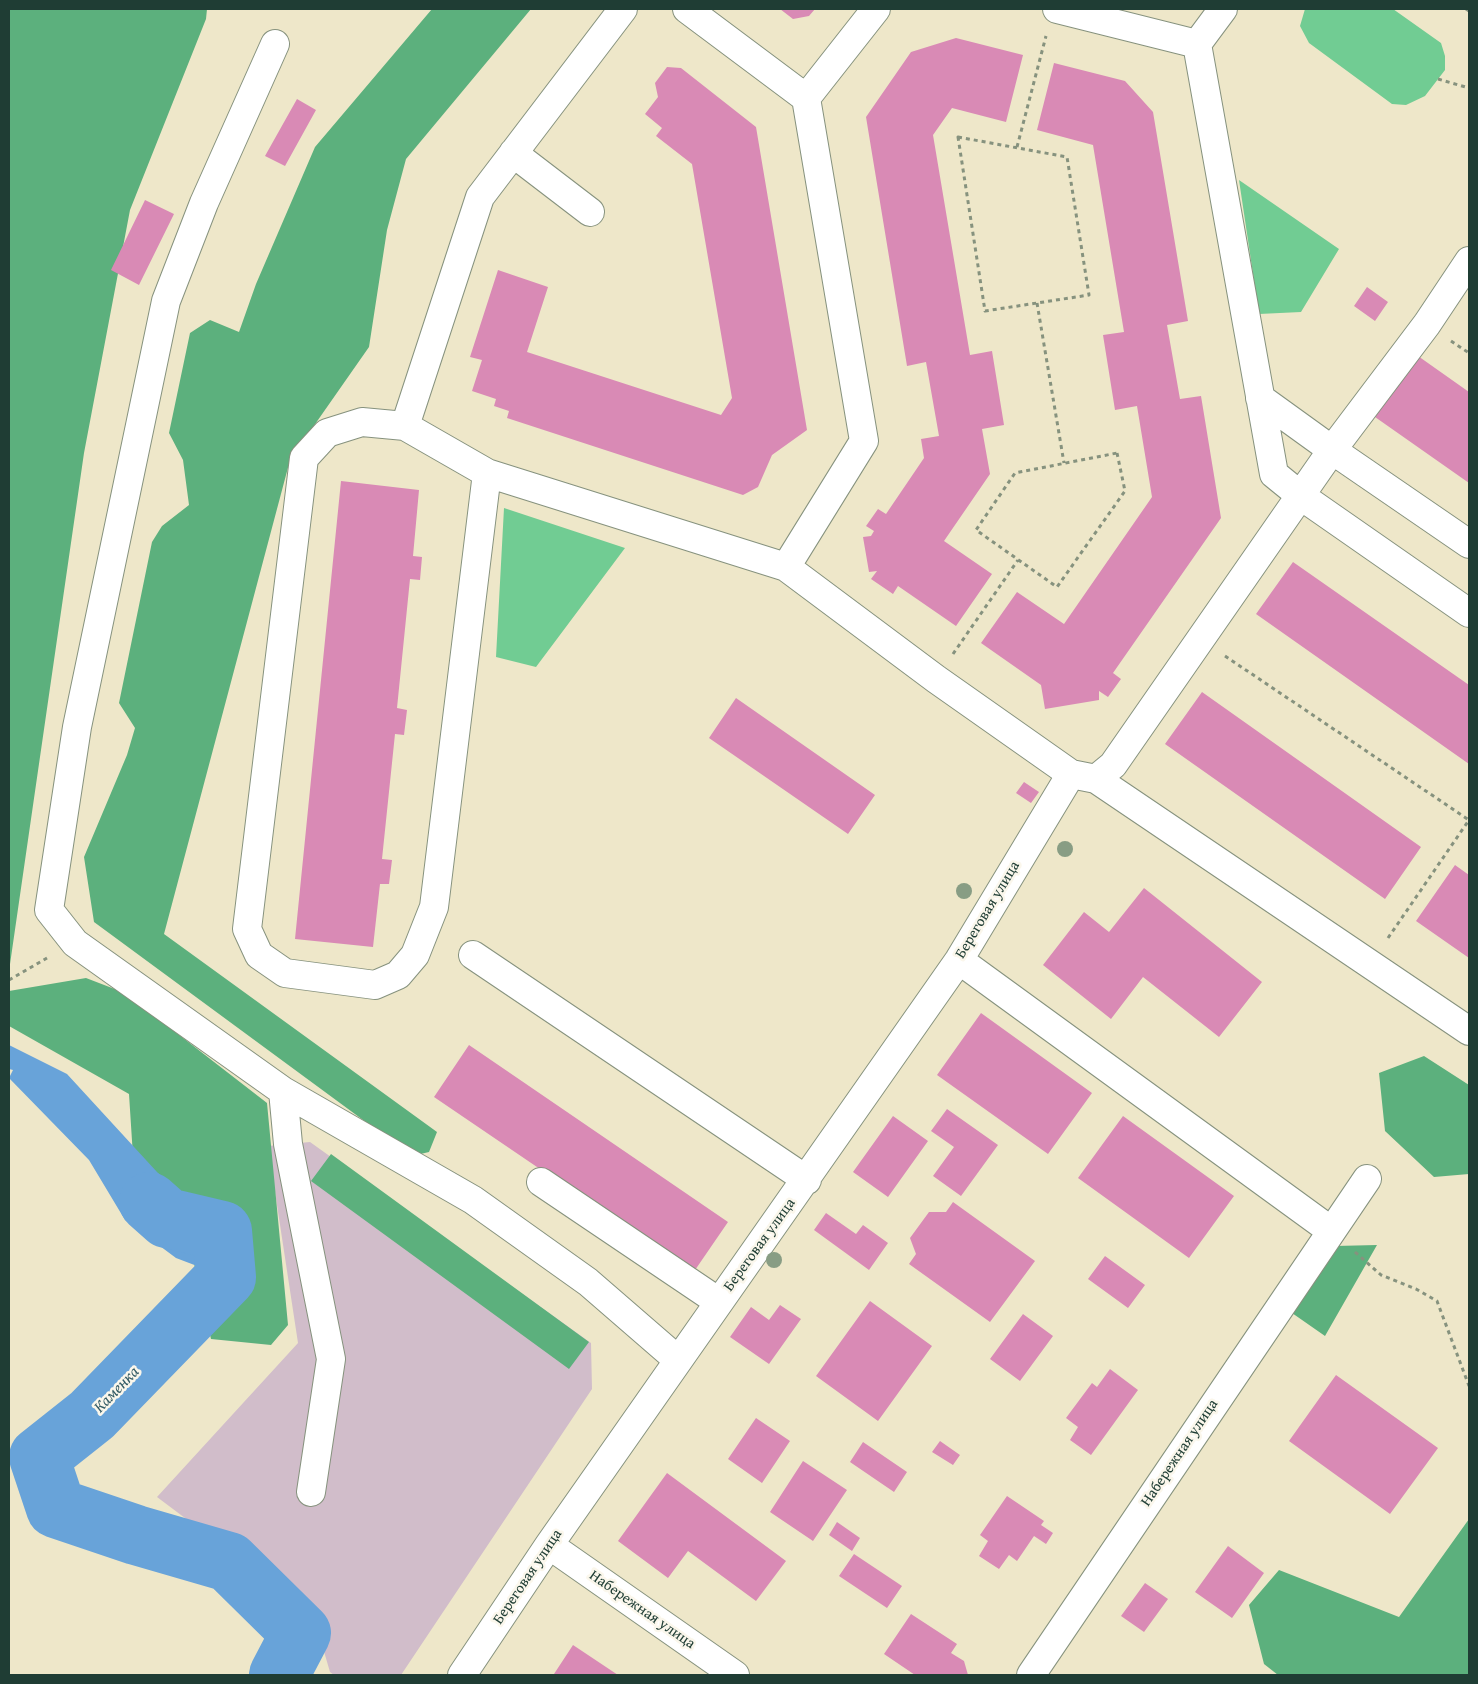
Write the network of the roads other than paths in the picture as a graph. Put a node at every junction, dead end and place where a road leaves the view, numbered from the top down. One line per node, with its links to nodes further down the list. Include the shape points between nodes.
1 (623, 9): 9 (street)
2 (687, 9): 8 (street)
3 (876, 9): 8 (street)
4 (1223, 9): 7 (street)
5 (1052, 18): 7 (street)
6 (275, 44): 24 (street, via 204,203 166,301 77,727 49,910 75,943)
7 (1197, 44): 12 (street)
8 (806, 98): 18 (street, via 864,441)
9 (513, 153): 10 (street); 13 (street, via 480,197)
10 (590, 212)
11 (1469, 261): 14 (street, Береговая улица, via 1427,324)
12 (1260, 398): 14 (street); 16 (street, via 1274,474)
13 (405, 426): 15 (street); 15 (street, via 353,424 327,433 304,458 247,929 259,955 285,973 375,985 398,975 415,955 434,907)
14 (1332, 450): 16 (street, Береговая улица); 17 (street)
15 (487, 472): 18 (street)
16 (1300, 496): 19 (street); 20 (street, Береговая улица, via 1113,765)
17 (1469, 544)
18 (786, 567): 20 (street, via 936,679)
19 (1469, 613)
20 (1084, 777): 22 (street, Береговая улица, via 1049,808); 23 (street)
21 (472, 955): 26 (street)
22 (959, 960): 26 (street, Береговая улица); 28 (street)
23 (1469, 1031)
24 (283, 1091): 30 (street, via 473,1200 588,1282); 31 (street, via 288,1144 331,1359)
25 (1367, 1179): 28 (street, Набережная улица)
26 (807, 1180): 29 (street, Береговая улица)
27 (540, 1182): 29 (street)
28 (1330, 1230): 35 (street, Набережная улица)
29 (719, 1302): 30 (street, Береговая улица)
30 (678, 1360): 32 (street, Береговая улица)
31 (311, 1492)
32 (549, 1545): 33 (street, Береговая улица); 34 (street, Набережная улица)
33 (462, 1675)
34 (735, 1675)
35 (1031, 1675)

